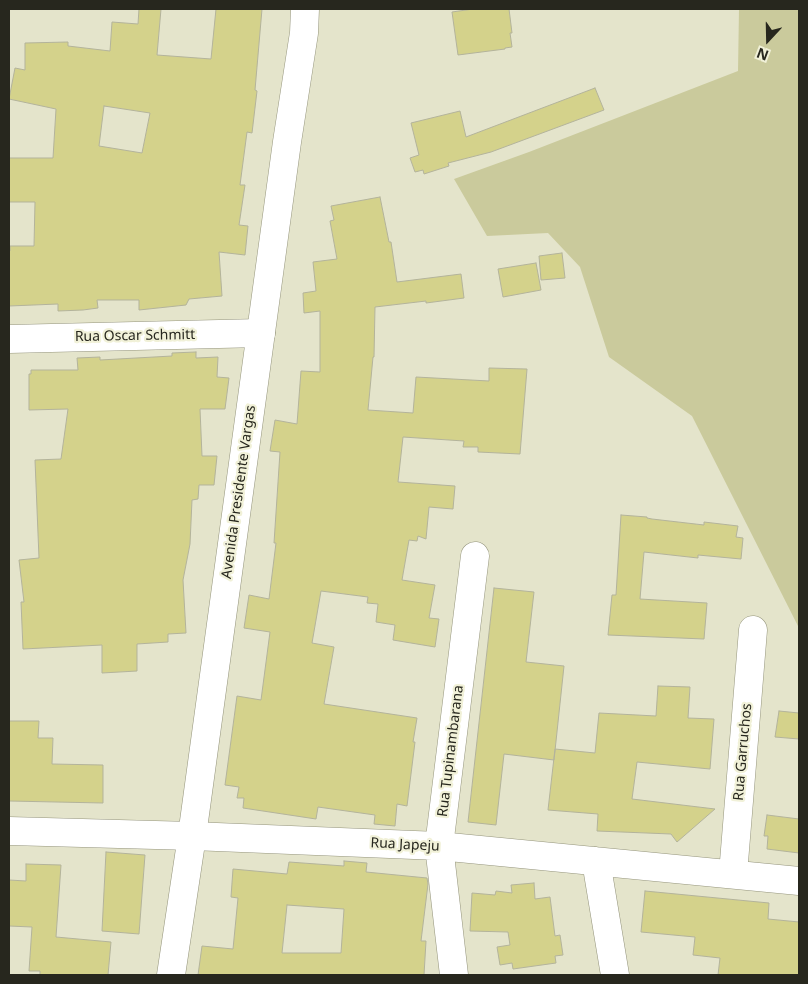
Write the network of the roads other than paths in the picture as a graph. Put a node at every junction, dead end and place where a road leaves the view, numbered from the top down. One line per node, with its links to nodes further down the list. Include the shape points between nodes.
1 (305, 9): 2 (street, Avenida Presidente Vargas)
2 (261, 333): 3 (street, Rua Oscar Schmitt); 7 (street, Avenida Presidente Vargas)
3 (9, 339)
4 (475, 556): 8 (street, Rua Tupinambarana)
5 (753, 630): 10 (street, Rua Garruchos)
6 (9, 831): 7 (street, Rua Japeju)
7 (192, 836): 8 (street, Rua Japeju); 12 (street, Avenida Presidente Vargas)
8 (440, 846): 9 (street, Rua Japeju); 13 (street, Rua Tupinambarana)
9 (596, 861): 10 (street, Rua Japeju); 14 (street)
10 (733, 874): 11 (street, Rua Japeju)
11 (799, 881)
12 (171, 975)
13 (454, 975)
14 (614, 975)

